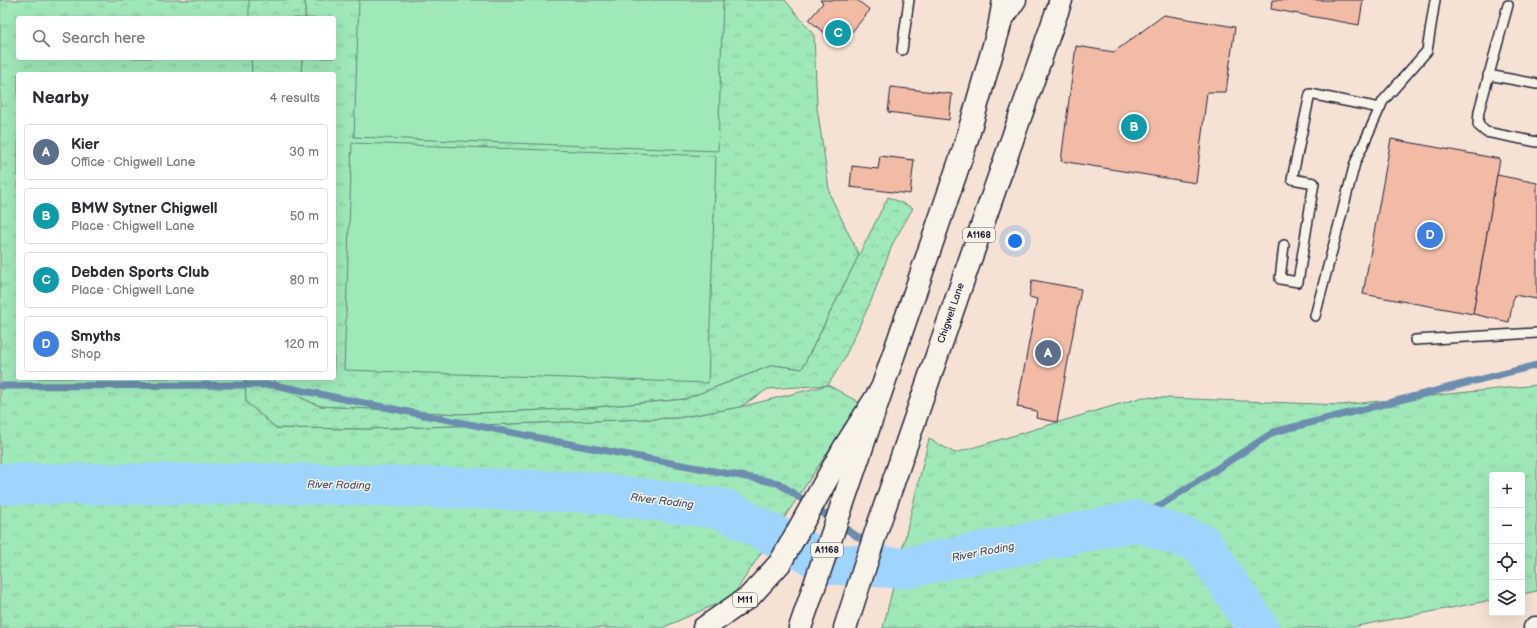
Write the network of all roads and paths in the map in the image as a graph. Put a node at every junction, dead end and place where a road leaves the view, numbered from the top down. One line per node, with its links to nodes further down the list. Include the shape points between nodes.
1 (909, 0): 8 (lane)
2 (1004, 0): 7 (main road, A1168)
3 (1017, 0): 7 (street)
4 (1061, 0): 20 (main road, Chigwell Lane / A1168)
5 (1435, 0): 11 (lane, via 1427,51 1383,101)
6 (1508, 5): 9 (lane)
7 (999, 28): 17 (main road, A1168, via 964,149)
8 (902, 50)
9 (1488, 75): 10 (lane); 12 (lane, via 1478,125 1486,132)
10 (1537, 84)
11 (1380, 108): 13 (lane, via 1310,94 1292,179 1314,183 1298,282 1280,279); 14 (lane, via 1355,163)
12 (1537, 142)
13 (1284, 245)
14 (1315, 316)
15 (1537, 333): 16 (lane)
16 (1415, 340)
17 (881, 390): 18 (main road, M11, via 843,450 780,563 750,596); 19 (main road, A1168)
18 (704, 628)
19 (800, 628)
20 (845, 628)

